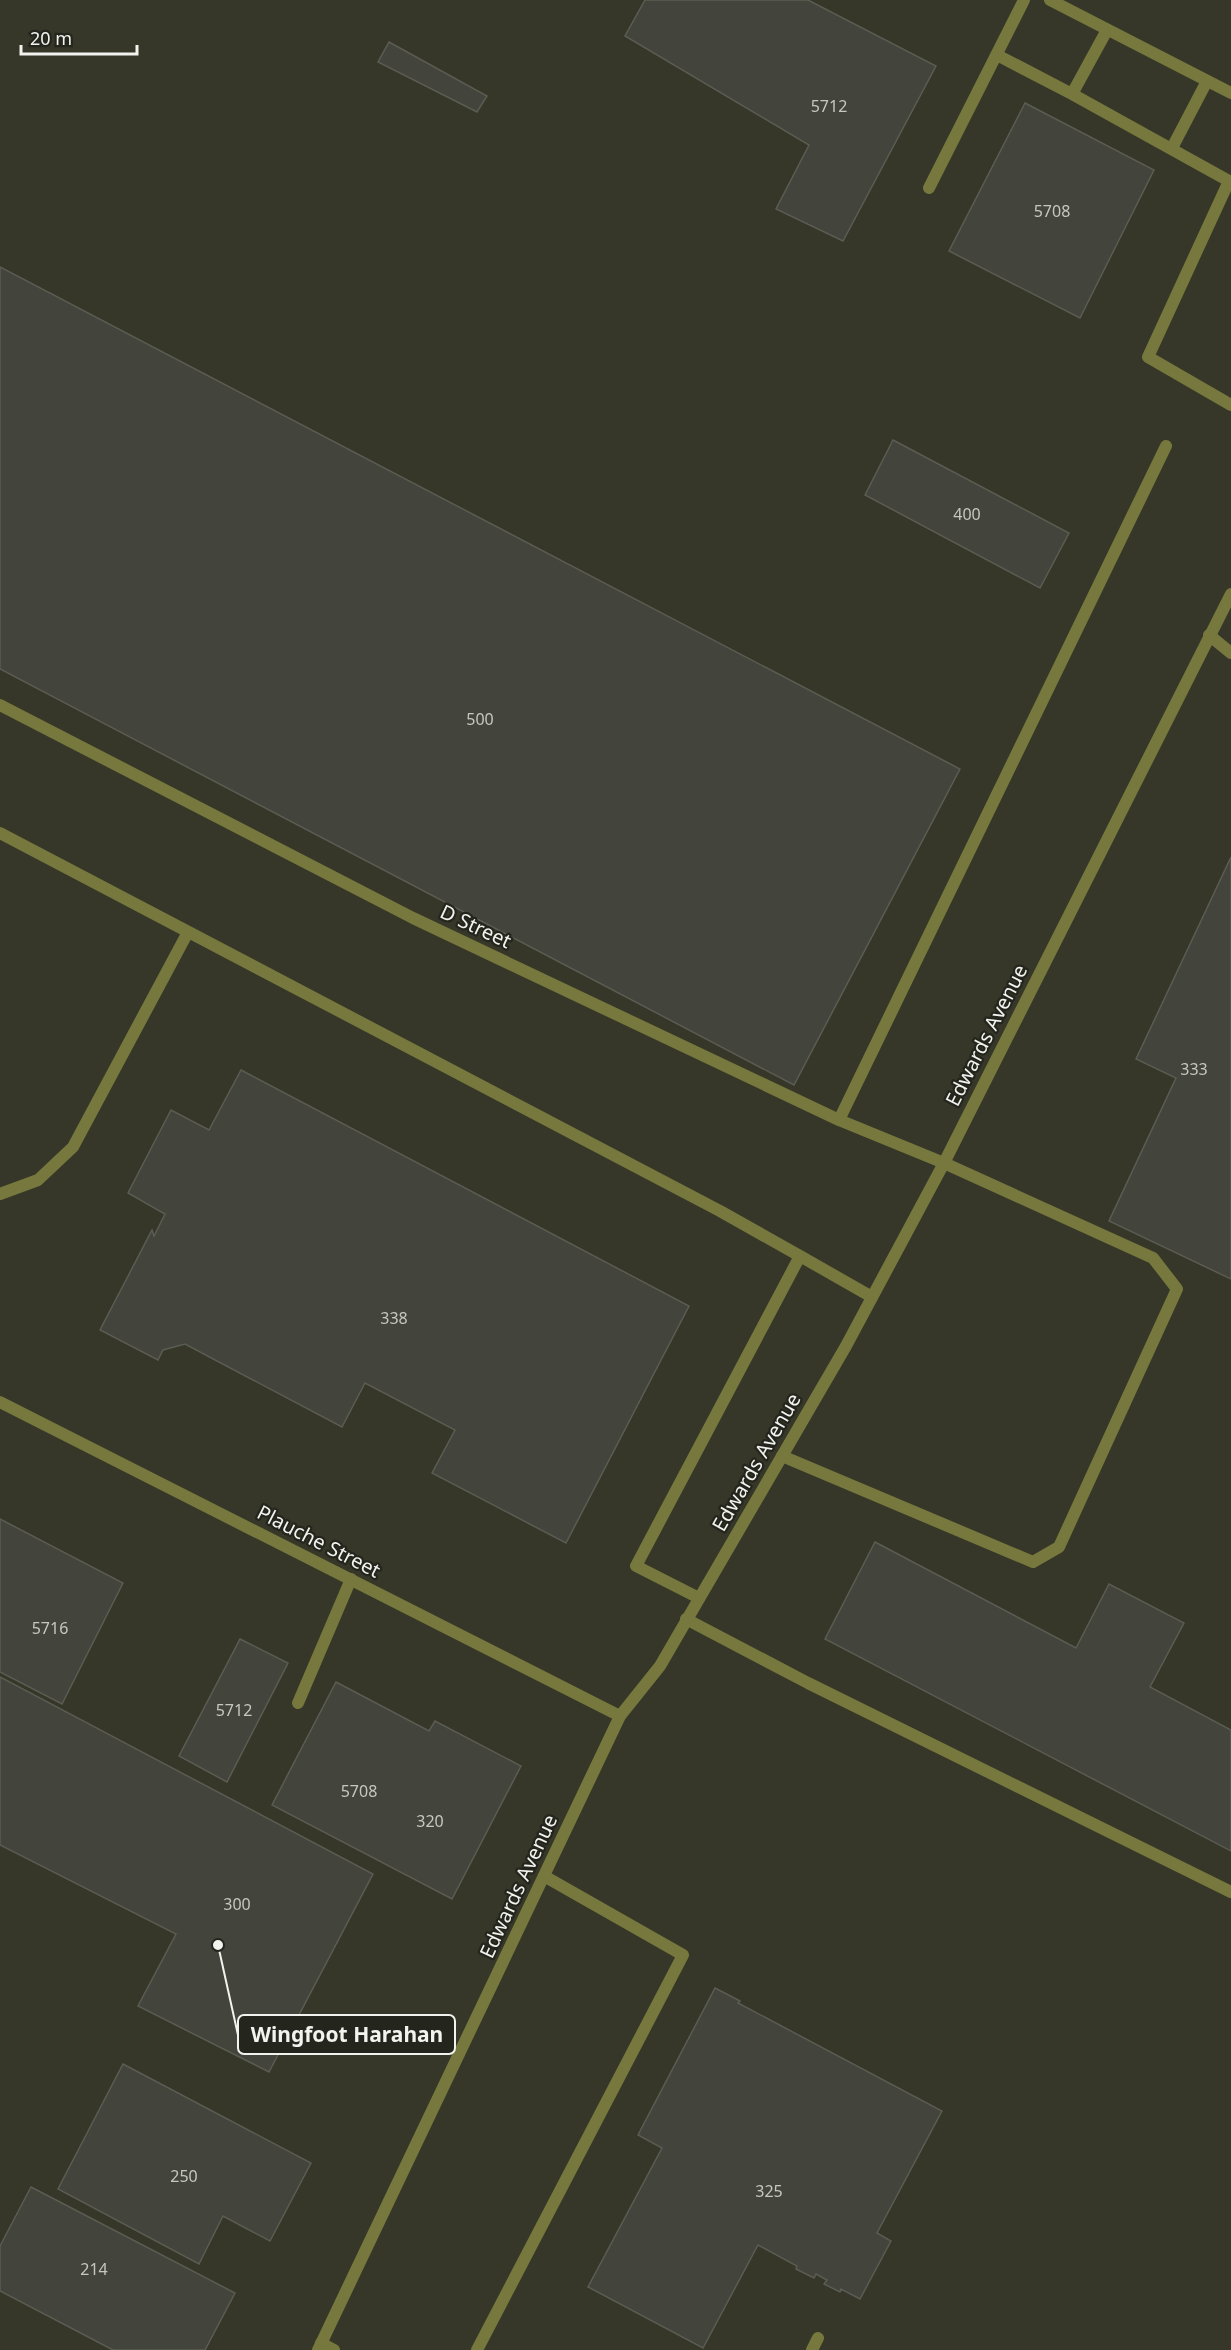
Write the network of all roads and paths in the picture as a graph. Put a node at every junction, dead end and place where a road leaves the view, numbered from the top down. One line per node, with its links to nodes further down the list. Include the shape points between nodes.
1 (1024, 0): 4 (street)
2 (1050, 0): 3 (street)
3 (1107, 30): 5 (street); 7 (street)
4 (997, 55): 7 (street); 9 (street)
5 (1207, 81): 6 (street); 8 (street)
6 (1231, 93)
7 (1072, 94): 8 (street)
8 (1172, 148): 10 (street, via 1229,181 1148,357)
9 (929, 189)
10 (1231, 405)
11 (1166, 446): 18 (street)
12 (1231, 594): 13 (street, Edwards Avenue)
13 (1209, 635): 14 (street); 19 (street, Edwards Avenue)
14 (1231, 653)
15 (0, 705): 18 (street, D Street, via 413,918)
16 (0, 833): 17 (street)
17 (188, 932): 20 (street, via 73,1147 38,1180); 21 (street)
18 (839, 1120): 19 (street, D Street)
19 (944, 1162): 22 (street, Edwards Avenue); 24 (street, D Street, via 1153,1258 1177,1289 1059,1547 1033,1562)
20 (0, 1194)
21 (800, 1256): 22 (street); 26 (street, via 636,1566)
22 (872, 1297): 24 (street, Edwards Avenue)
23 (0, 1402): 25 (street, Plauche Street)
24 (782, 1456): 26 (street, Edwards Avenue)
25 (351, 1579): 28 (street); 29 (street, Plauche Street)
26 (699, 1598): 27 (street, Edwards Avenue)
27 (686, 1619): 29 (street, Edwards Avenue, via 660,1666); 31 (street)
28 (298, 1703)
29 (620, 1716): 30 (street, Edwards Avenue)
30 (544, 1876): 33 (street, Edwards Avenue); 35 (street, via 683,1956)
31 (1231, 1892)
32 (818, 2338): 36 (street)
33 (320, 2347): 34 (street)
34 (334, 2350)
35 (477, 2350)
36 (812, 2350)

